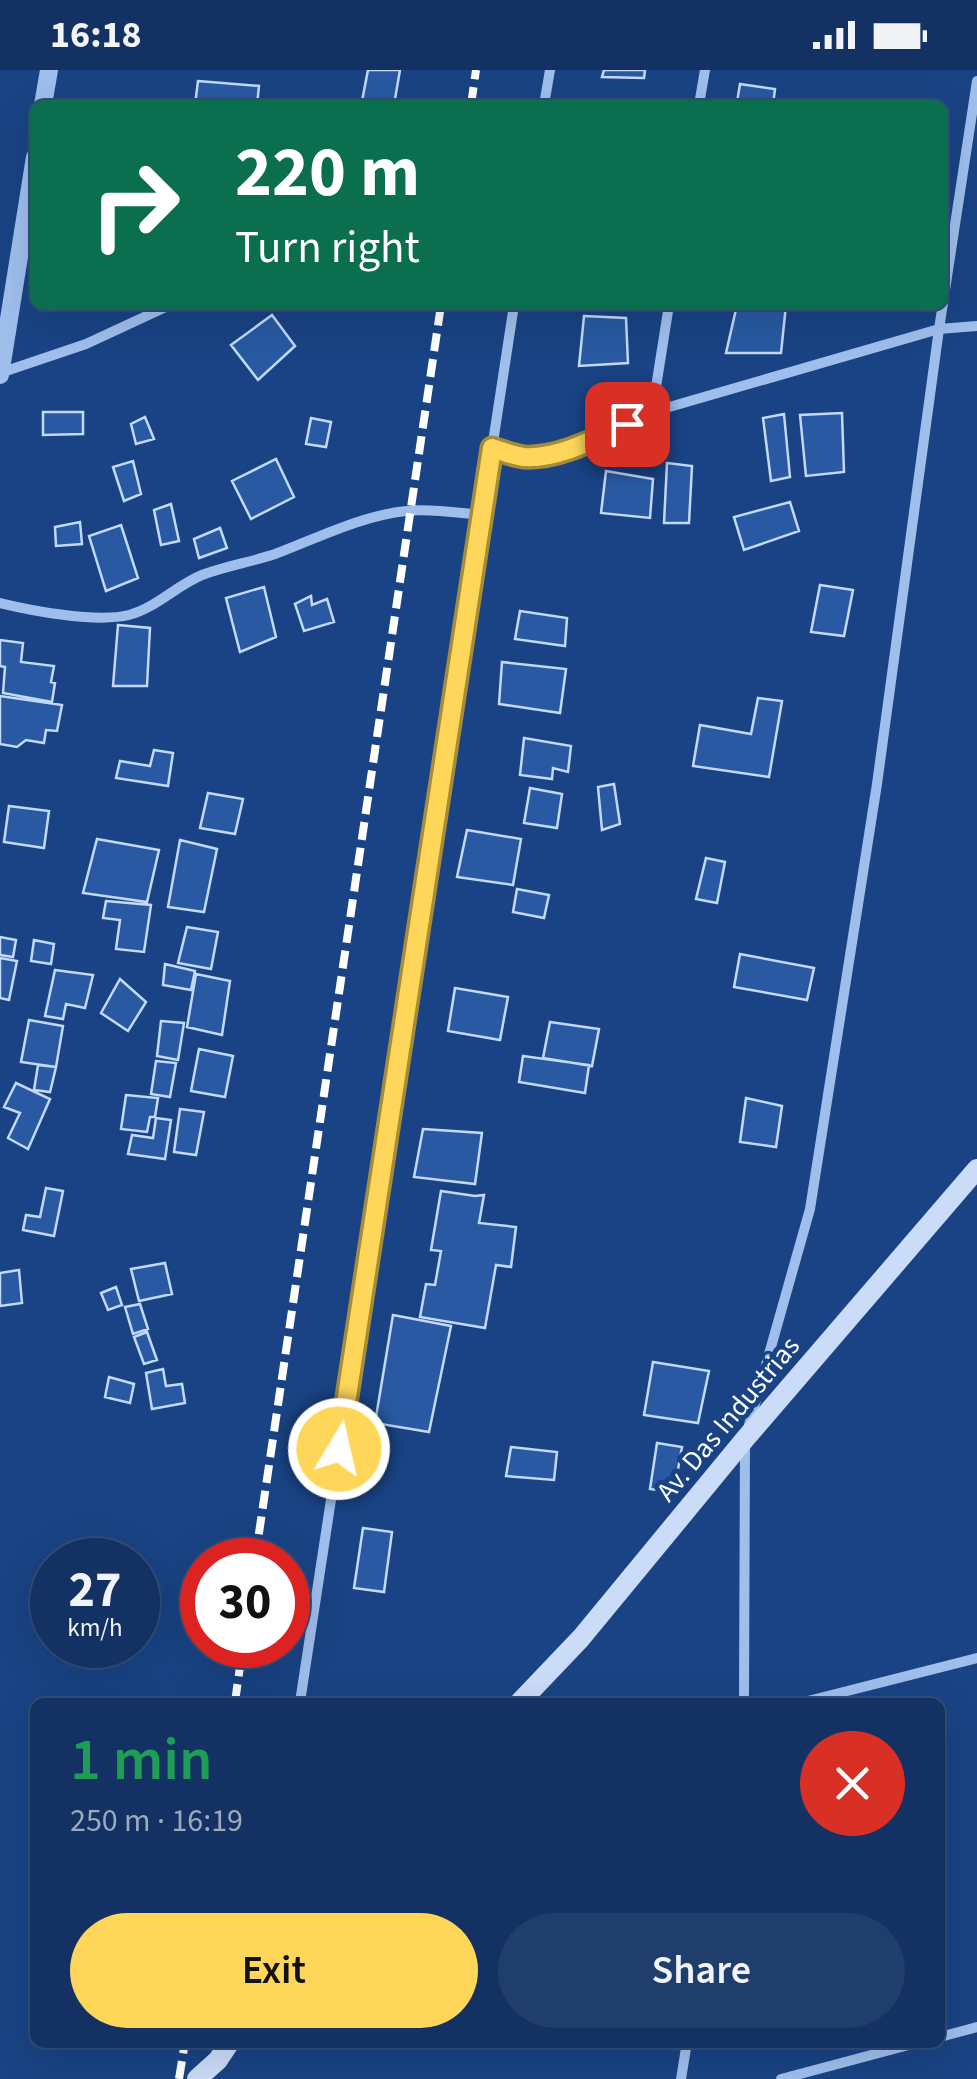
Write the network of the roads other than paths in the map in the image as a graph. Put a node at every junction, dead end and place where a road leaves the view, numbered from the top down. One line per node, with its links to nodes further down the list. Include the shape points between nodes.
1 (49, 70): 5 (street)
2 (550, 70): 6 (street)
3 (705, 70): 7 (street)
4 (977, 82): 9 (street)
5 (45, 100)
6 (545, 100)
7 (701, 100)
8 (30, 187): 16 (street)
9 (948, 270)
10 (159, 310): 16 (street)
11 (513, 310): 18 (street)
12 (667, 310): 17 (street)
13 (942, 310): 15 (street)
14 (977, 326): 15 (street)
15 (939, 329): 17 (street); 22 (street, via 810,1209)
16 (0, 374)
17 (652, 412): 18 (street, via 547,455 523,457)
18 (492, 448): 19 (street)
19 (482, 514): 20 (street, via 410,510 350,524 199,576 130,615 99,618); 24 (street)
20 (0, 603)
21 (977, 1169): 22 (main road, Av. Das Industrias)
22 (745, 1439): 25 (main road, Av. Das Industrias); 26 (street)
23 (977, 1658): 27 (street)
24 (301, 1698)
25 (524, 1698)
26 (744, 1698)
27 (820, 1698)
28 (977, 2028): 29 (street)
29 (945, 2036)
30 (224, 2048): 33 (main road)
31 (686, 2048): 34 (street)
32 (897, 2048): 35 (street)
33 (197, 2079)
34 (681, 2079)
35 (781, 2079)

